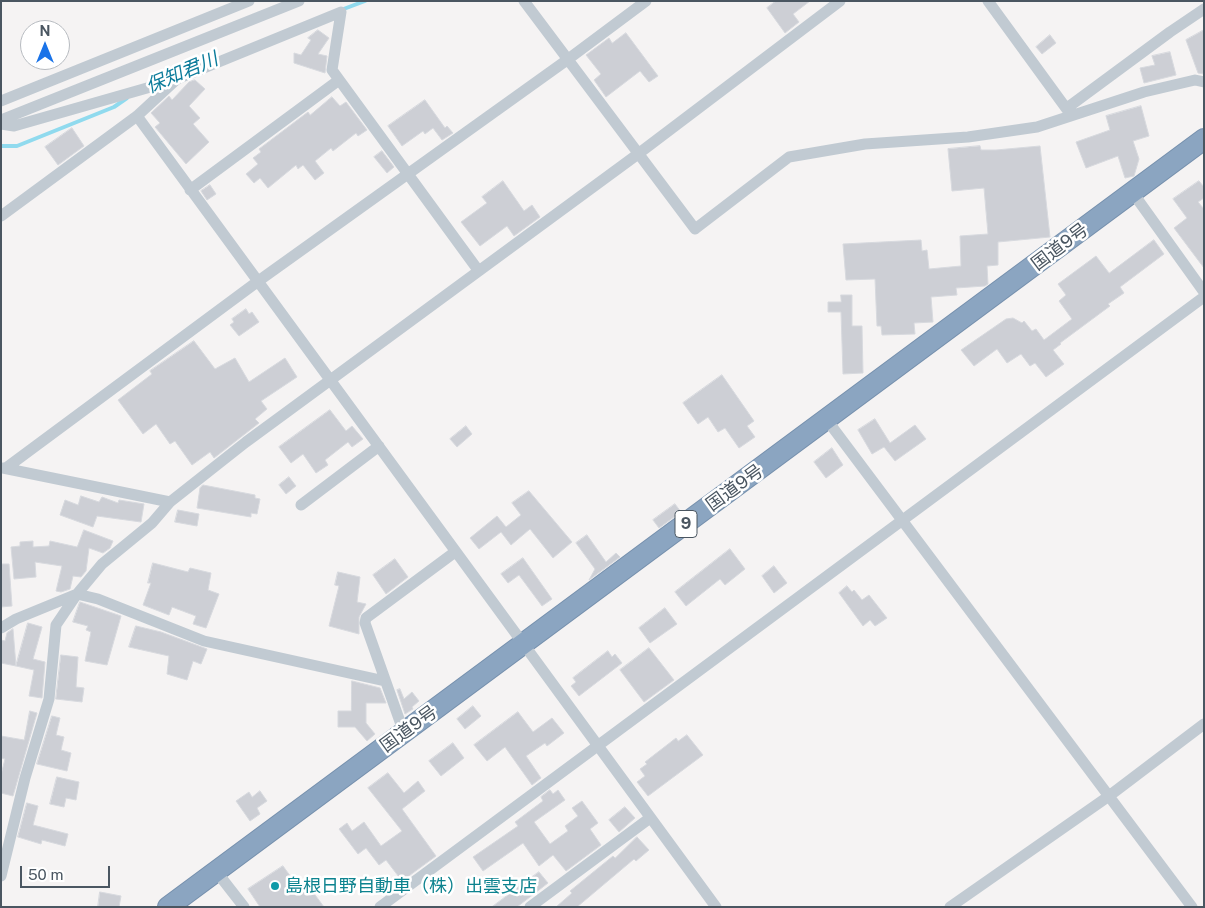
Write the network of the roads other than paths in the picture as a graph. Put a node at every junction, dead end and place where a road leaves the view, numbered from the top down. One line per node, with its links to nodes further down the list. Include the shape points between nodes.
1 (250, 1): 12 (street)
2 (299, 1): 15 (street)
3 (524, 1): 8 (street)
4 (646, 1): 8 (street)
5 (840, 1): 18 (street)
6 (988, 1): 13 (street)
7 (1204, 10): 13 (street, via 1170,32)
8 (568, 60): 18 (street); 19 (street)
9 (177, 79): 10 (street, via 341,12 332,70); 14 (street); 16 (street, via 14,126)
10 (339, 80): 19 (street); 20 (street)
11 (1204, 82): 13 (street, via 1195,80 1174,84)
12 (1, 101)
13 (1070, 113): 18 (street, via 1037,127 968,137 865,144 789,157 695,229)
14 (137, 116): 20 (street); 22 (street)
15 (1, 120)
16 (1, 124)
17 (1204, 139): 21 (highway, 国道9号 / 9)
18 (638, 154): 23 (street)
19 (408, 173): 23 (street); 24 (street)
20 (190, 190): 24 (street)
21 (1133, 193): 25 (street); 28 (highway, 国道9号 / 9)
22 (1, 216)
23 (478, 270): 27 (street)
24 (257, 282): 27 (street); 30 (street)
25 (1204, 292)
26 (1204, 297): 33 (street)
27 (331, 379): 29 (street); 31 (street)
28 (827, 420): 33 (street); 37 (highway, 国道9号 / 9)
29 (379, 446): 32 (street); 34 (street)
30 (4, 468): 31 (street)
31 (170, 502): 35 (street, via 152,523 102,564)
32 (301, 505)
33 (901, 522): 41 (street); 42 (street)
34 (455, 552): 37 (street); 38 (street, via 366,618)
35 (77, 594): 36 (street); 38 (street, via 98,599 204,641); 45 (street, via 56,625 49,699)
36 (1, 628)
37 (522, 645): 40 (highway, 国道9号 / 9); 41 (street)
38 (385, 682): 40 (street)
39 (1204, 724): 42 (street)
40 (404, 733): 44 (highway, 国道9号 / 9)
41 (598, 747): 43 (street); 48 (street)
42 (1109, 796): 51 (street); 52 (street)
43 (650, 818): 49 (street); 50 (street)
44 (216, 870): 46 (highway, 国道9号 / 9); 47 (street)
45 (1, 876)
46 (168, 907)
47 (244, 907)
48 (380, 907)
49 (530, 907)
50 (716, 907)
51 (950, 907)
52 (1192, 907)

